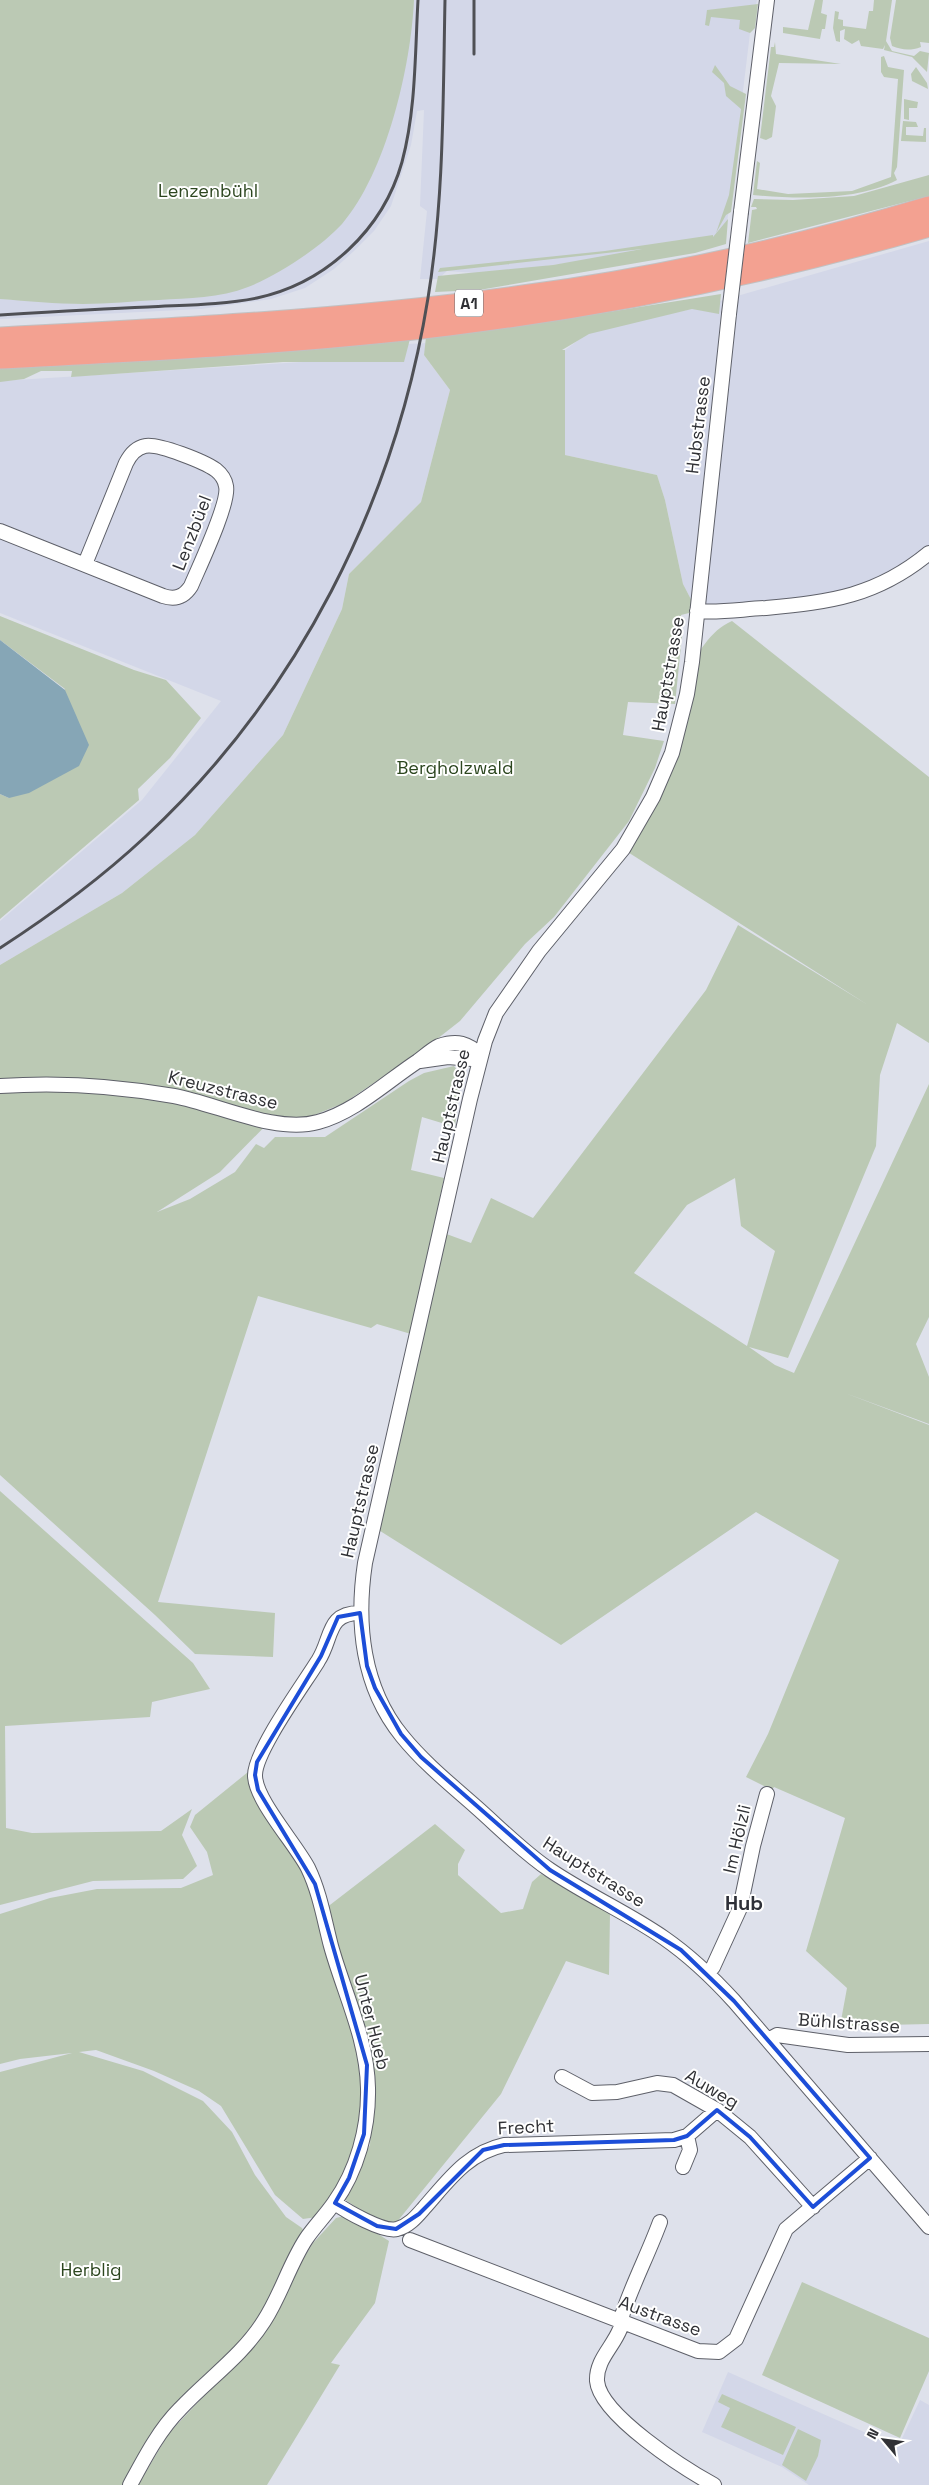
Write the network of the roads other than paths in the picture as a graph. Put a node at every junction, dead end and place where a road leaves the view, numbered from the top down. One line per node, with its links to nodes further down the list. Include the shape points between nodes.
1 (767, 0): 9 (street, Hubstrasse, bridge)
2 (929, 207): 4 (highway, A1, via 747,255 659,274 525,296 262,323)
3 (929, 226): 5 (highway, A1, via 794,263 700,284 504,318 266,342)
4 (0, 338)
5 (0, 358)
6 (0, 531): 8 (street, Lenzbüel)
7 (929, 553): 9 (street, via 902,574 850,597 797,605)
8 (85, 564): 8 (street, Lenzbüel, via 167,597 177,598 185,594 225,501 226,485 222,476 211,467 160,447 145,446 136,450 126,463)
9 (697, 611): 10 (street, Hauptstrasse, via 682,717 672,753 653,797 623,850 509,992 496,1013)
10 (481, 1056): 11 (street, Kreuzstrasse, via 419,1061 343,1112 297,1126 266,1122 197,1101 154,1093 62,1086); 12 (street, Hauptstrasse, via 365,1563)
11 (0, 1086)
12 (360, 1613): 14 (street, Hauptstrasse, via 367,1666 375,1688 400,1734 421,1758 550,1870 650,1928); 22 (street, Unter Hueb, via 343,1614 334,1623 321,1656 257,1762 255,1775 258,1790 294,1844 315,1884 367,2065 368,2109 364,2134 349,2178)
13 (767, 1794): 14 (street, Im Hölzli, via 740,1908)
14 (708, 1973): 15 (street, Hauptstrasse)
15 (768, 2040): 16 (street, Bühlstrasse, via 777,2035 848,2045); 20 (street, Hauptstrasse)
16 (929, 2044)
17 (562, 2077): 18 (street, Auweg, via 592,2093 617,2092 657,2083 672,2085)
18 (717, 2110): 19 (street); 23 (street, Auweg, via 750,2137)
19 (687, 2136): 21 (street, via 690,2150); 22 (street, Frecht, via 661,2141 504,2145 483,2150 407,2225 396,2229 378,2226)
20 (870, 2158): 23 (street, Austrasse); 25 (street, Hauptstrasse)
21 (683, 2167)
22 (335, 2203): 28 (street, Unter Hueb, via 303,2244 264,2320 231,2362 174,2416)
23 (813, 2207): 27 (street, Austrasse, via 782,2236 736,2340 728,2347 719,2352 698,2351)
24 (660, 2222): 27 (street)
25 (929, 2227)
26 (410, 2240): 27 (street, Austrasse)
27 (621, 2322): 29 (street, via 620,2330 598,2368 598,2387 602,2395 631,2427 664,2454)
28 (130, 2485)
29 (714, 2485)

